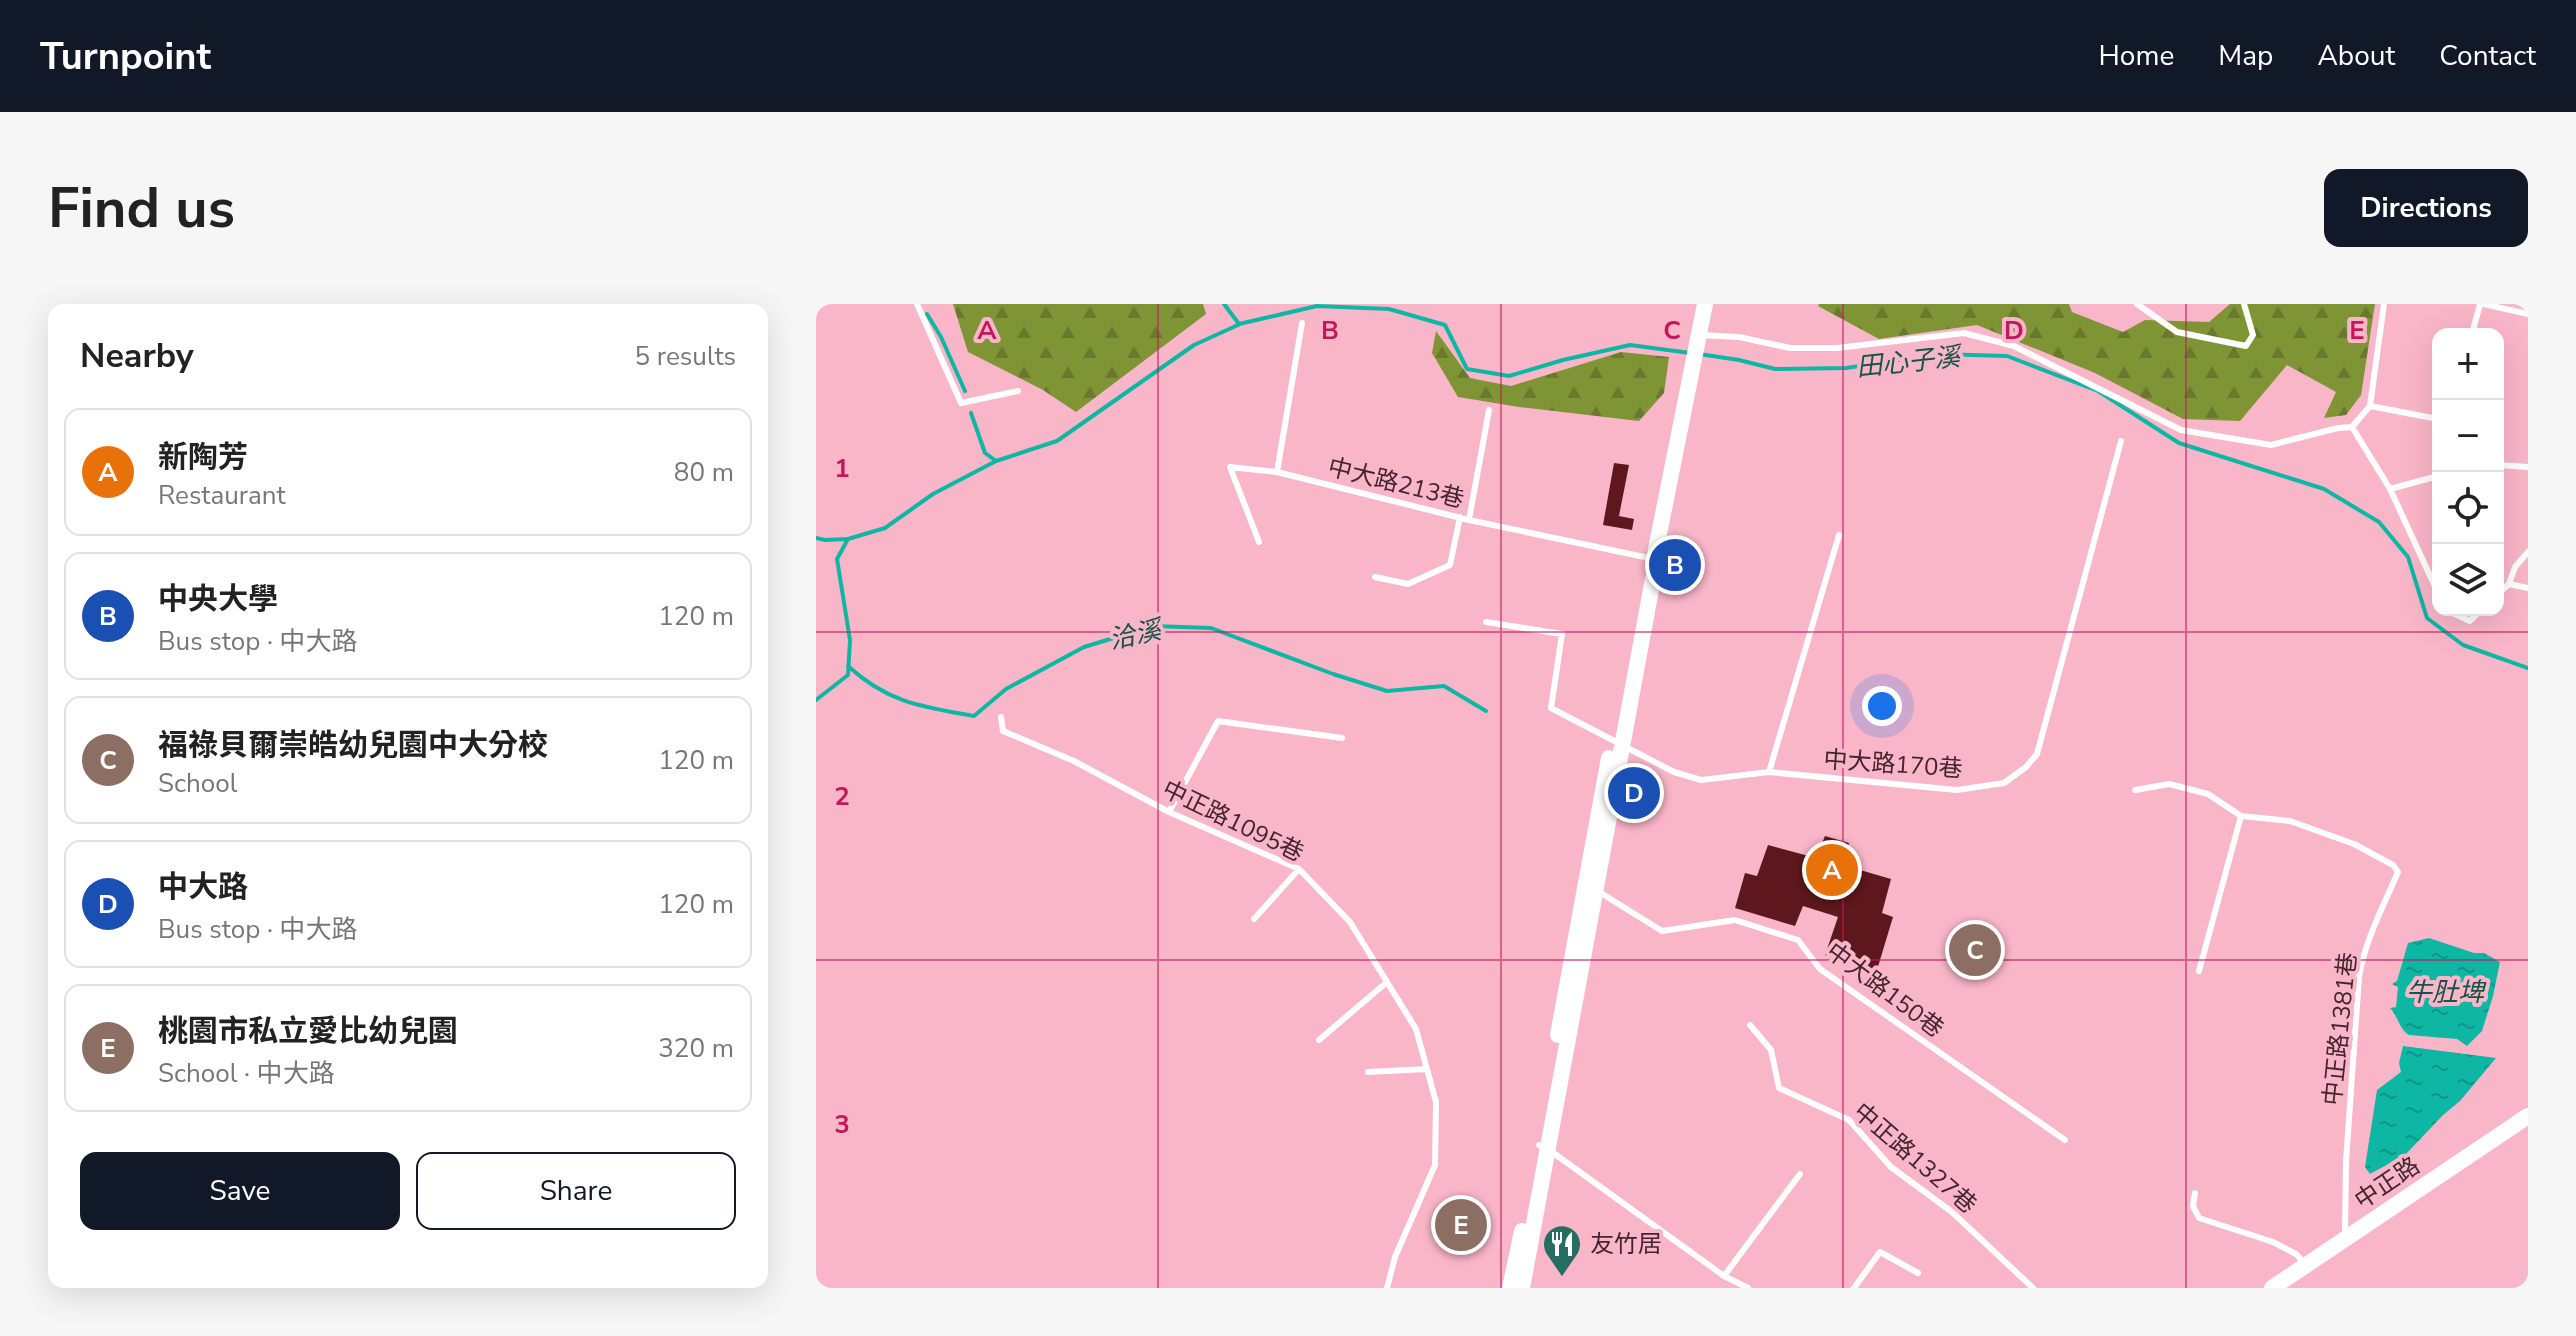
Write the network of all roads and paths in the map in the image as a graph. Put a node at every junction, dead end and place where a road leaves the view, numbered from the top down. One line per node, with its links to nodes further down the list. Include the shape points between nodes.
1 (917, 304): 11 (lane, via 961,403)
2 (1705, 304): 10 (street)
3 (2137, 304): 4 (lane, via 2177,332 2246,346 2253,335)
4 (2244, 304)
5 (2384, 304): 12 (lane)
6 (2482, 304): 7 (lane); 9 (lane)
7 (2527, 311)
8 (1302, 323): 19 (lane)
9 (2474, 328)
10 (1699, 338): 15 (lane, via 1837,348 1964,333 2014,346 2181,430 2271,445); 27 (street)
11 (1018, 391)
12 (2370, 406): 14 (lane); 15 (lane)
13 (1489, 410): 23 (lane)
14 (2432, 418)
15 (2352, 427): 21 (lane)
16 (2121, 441): 37 (lane, 中大路170巷, via 2037,754 2026,767 2004,783 1957,790)
17 (2504, 465): 18 (lane)
18 (2528, 467)
19 (1277, 472): 22 (lane, 中大路213巷); 25 (lane, 中大路213巷, via 1230,467)
20 (2432, 478): 21 (lane)
21 (2390, 489): 29 (lane)
22 (1460, 517): 23 (lane, 中大路213巷); 28 (lane, via 1450,565 1408,584)
23 (1469, 520): 27 (lane, 中大路213巷)
24 (1839, 535): 37 (lane)
25 (1259, 542)
26 (2528, 552): 30 (lane)
27 (1654, 559): 36 (street)
28 (1375, 577)
29 (2432, 580)
30 (2509, 584): 31 (lane); 32 (lane)
31 (2528, 588)
32 (2504, 589)
33 (1486, 622): 36 (lane, 中大路170巷, via 1562,634 1551,708)
34 (1001, 717): 39 (lane, 中正路1095巷, via 1003,731 1074,761)
35 (1342, 738): 39 (lane, via 1218,721)
36 (1617, 743): 37 (lane, 中大路170巷, via 1701,780); 42 (street)
37 (1769, 772)
38 (2135, 790): 40 (lane, 中正路1381巷, via 2169,784 2208,794)
39 (1169, 812): 41 (lane, 中正路1095巷)
40 (2241, 816): 44 (lane); 55 (lane, 中正路1381巷, via 2290,821 2354,844 2398,872 2359,977)
41 (1299, 869): 43 (lane); 45 (lane, 中正路1095巷, via 1350,922)
42 (1591, 888): 51 (lane, 中大路150巷, via 1662,931 1735,920 1798,940 1820,969); 52 (street)
43 (1254, 919)
44 (2199, 971)
45 (1387, 982): 47 (lane); 48 (lane, 中正路1095巷, via 1416,1029)
46 (1750, 1025): 64 (lane, 中正路1327巷, via 1771,1050 1779,1088 1849,1120 1891,1167 1952,1212)
47 (1319, 1040)
48 (1427, 1069): 49 (lane); 59 (lane, 中正路1095巷, via 1436,1102 1435,1165)
49 (1368, 1072)
50 (2528, 1116): 55 (street, 中正路)
51 (2065, 1140)
52 (1543, 1147): 58 (lane); 60 (street); 61 (street)
53 (1800, 1174): 58 (lane)
54 (2195, 1193): 56 (lane, via 2193,1206 2199,1218 2273,1242)
55 (2344, 1240): 56 (street, 中正路)
56 (2307, 1265): 65 (street, 中正路)
57 (1918, 1273): 63 (lane, via 1880,1252)
58 (1724, 1276): 62 (lane)
59 (1387, 1288)
60 (1510, 1288)
61 (1522, 1288)
62 (1748, 1288)
63 (1854, 1288)
64 (2033, 1288)
65 (2272, 1288)

